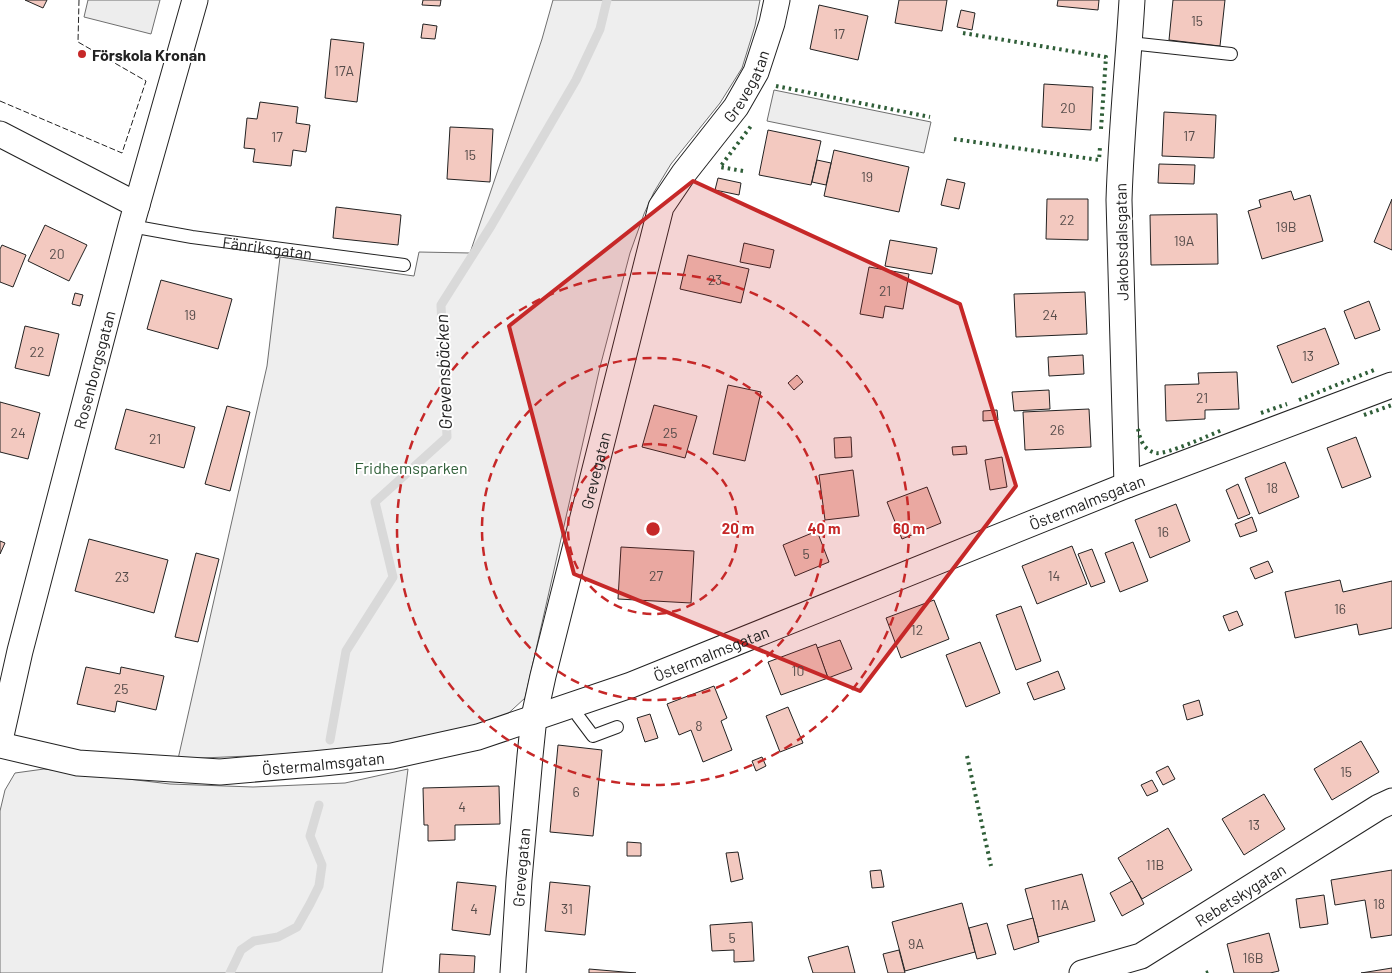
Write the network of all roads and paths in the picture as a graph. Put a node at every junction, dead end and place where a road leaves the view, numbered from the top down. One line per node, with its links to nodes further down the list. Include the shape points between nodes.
1 (195, 0): 7 (street, Rosenborgsgatan)
2 (777, 0): 13 (street, Grevegatan, via 756,72 736,107 661,207)
3 (1132, 0): 4 (street, Jakobsdalsgatan)
4 (1130, 44): 5 (lane); 10 (street, Jakobsdalsgatan, via 1119,200)
5 (1230, 54)
6 (0, 134): 7 (street, Fänriksgatan)
7 (134, 216): 8 (lane, Fänriksgatan, via 192,237); 11 (street, Rosenborgsgatan)
8 (404, 265)
9 (1392, 385): 10 (street, Östermalmsgatan)
10 (1127, 485): 12 (street, Östermalmsgatan)
11 (10, 646): 15 (street, Rosenborgsgatan)
12 (578, 704): 13 (street, Östermalmsgatan); 14 (lane, via 578,716 593,736)
13 (534, 717): 16 (street, Östermalmsgatan, via 478,737 392,756 220,772 78,763); 18 (street, Grevegatan)
14 (617, 727)
15 (0, 740)
16 (0, 745)
17 (1392, 802): 19 (street, Rebetskygatan, via 1379,807 1141,956)
18 (513, 973)
19 (1082, 973)

